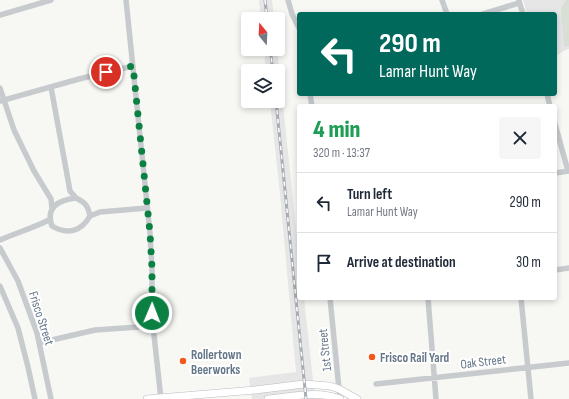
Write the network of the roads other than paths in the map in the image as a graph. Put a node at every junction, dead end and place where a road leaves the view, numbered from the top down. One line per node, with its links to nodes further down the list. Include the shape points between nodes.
1 (51, 0): 9 (street)
2 (126, 0): 11 (street)
3 (288, 0): 10 (street)
4 (442, 0): 6 (street)
5 (519, 2): 7 (street); 8 (street)
6 (446, 12)
7 (489, 12)
8 (522, 12)
9 (0, 15)
10 (297, 24)
11 (133, 66): 12 (street); 25 (street)
12 (51, 87): 14 (street); 18 (street)
13 (0, 88): 14 (street)
14 (2, 100): 19 (street, via 34,171)
15 (557, 131): 16 (street)
16 (568, 171): 17 (street)
17 (557, 173)
18 (70, 191): 20 (street); 21 (street)
19 (51, 198): 22 (street); 23 (street)
20 (76, 198): 21 (street); 24 (street)
21 (65, 200): 22 (street)
22 (59, 203): 23 (street)
23 (52, 208): 28 (street)
24 (88, 208): 26 (street); 27 (street)
25 (147, 208): 26 (street); 39 (street)
26 (100, 212): 27 (street)
27 (90, 216): 30 (street, via 82,227 74,230 58,230)
28 (49, 220): 29 (street); 30 (street)
29 (36, 226): 30 (street); 31 (street)
30 (52, 226)
31 (0, 240)
32 (0, 248): 40 (street, Frisco Street, via 18,280)
33 (569, 268): 34 (street)
34 (557, 270)
35 (0, 286): 47 (street, Frisco Street, via 18,328)
36 (330, 300): 45 (street, 1st Street)
37 (428, 300): 43 (street)
38 (521, 300): 42 (street)
39 (153, 326): 40 (street, via 95,330); 46 (street)
40 (39, 343): 48 (street, Frisco Street)
41 (569, 363): 42 (street, Oak Street)
42 (528, 367): 43 (street, Oak Street); 54 (street)
43 (435, 378): 44 (street, Oak Street); 53 (street)
44 (376, 384)
45 (339, 389): 46 (main road, via 304,384); 51 (street, 1st Street); 52 (main road)
46 (161, 398): 49 (main road)
47 (35, 399)
48 (51, 399)
49 (147, 399)
50 (268, 399): 51 (main road, via 314,394)
51 (340, 399)
52 (357, 399)
53 (436, 399)
54 (531, 399)

